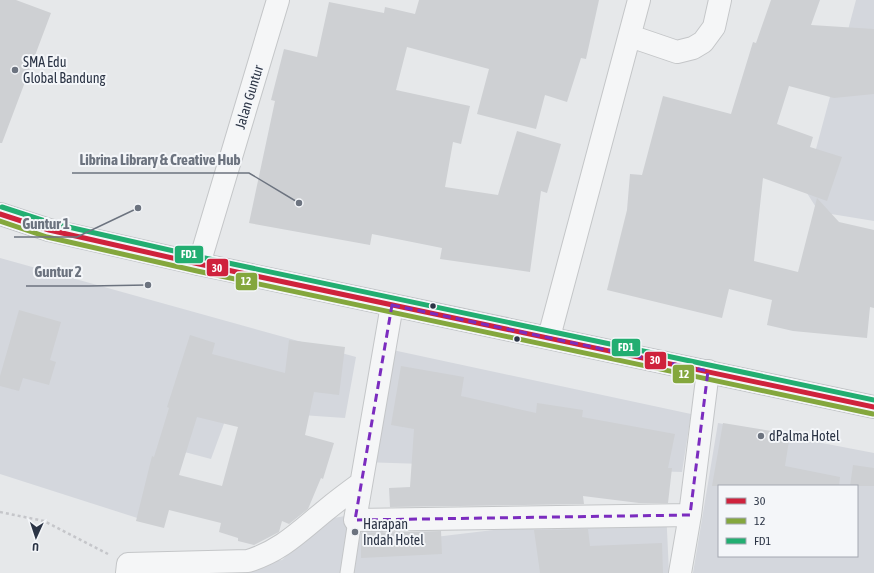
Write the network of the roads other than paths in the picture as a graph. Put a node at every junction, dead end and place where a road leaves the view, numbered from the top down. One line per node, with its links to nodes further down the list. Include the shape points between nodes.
1 (278, 0): 6 (street, Jalan Guntur)
2 (639, 0): 4 (street)
3 (720, 0): 4 (street, via 714,27 703,42 693,48 677,52)
4 (630, 36): 8 (street)
5 (0, 214): 6 (main road, via 49,230)
6 (199, 264): 7 (main road)
7 (392, 305): 8 (main road); 11 (street)
8 (549, 337): 9 (main road)
9 (708, 371): 10 (main road); 12 (street)
10 (874, 407)
11 (360, 484): 13 (street); 14 (street, via 300,534 261,558 248,561)
12 (690, 515): 13 (street); 16 (street)
13 (355, 520): 15 (lane)
14 (127, 568)
15 (347, 573)
16 (680, 573)

